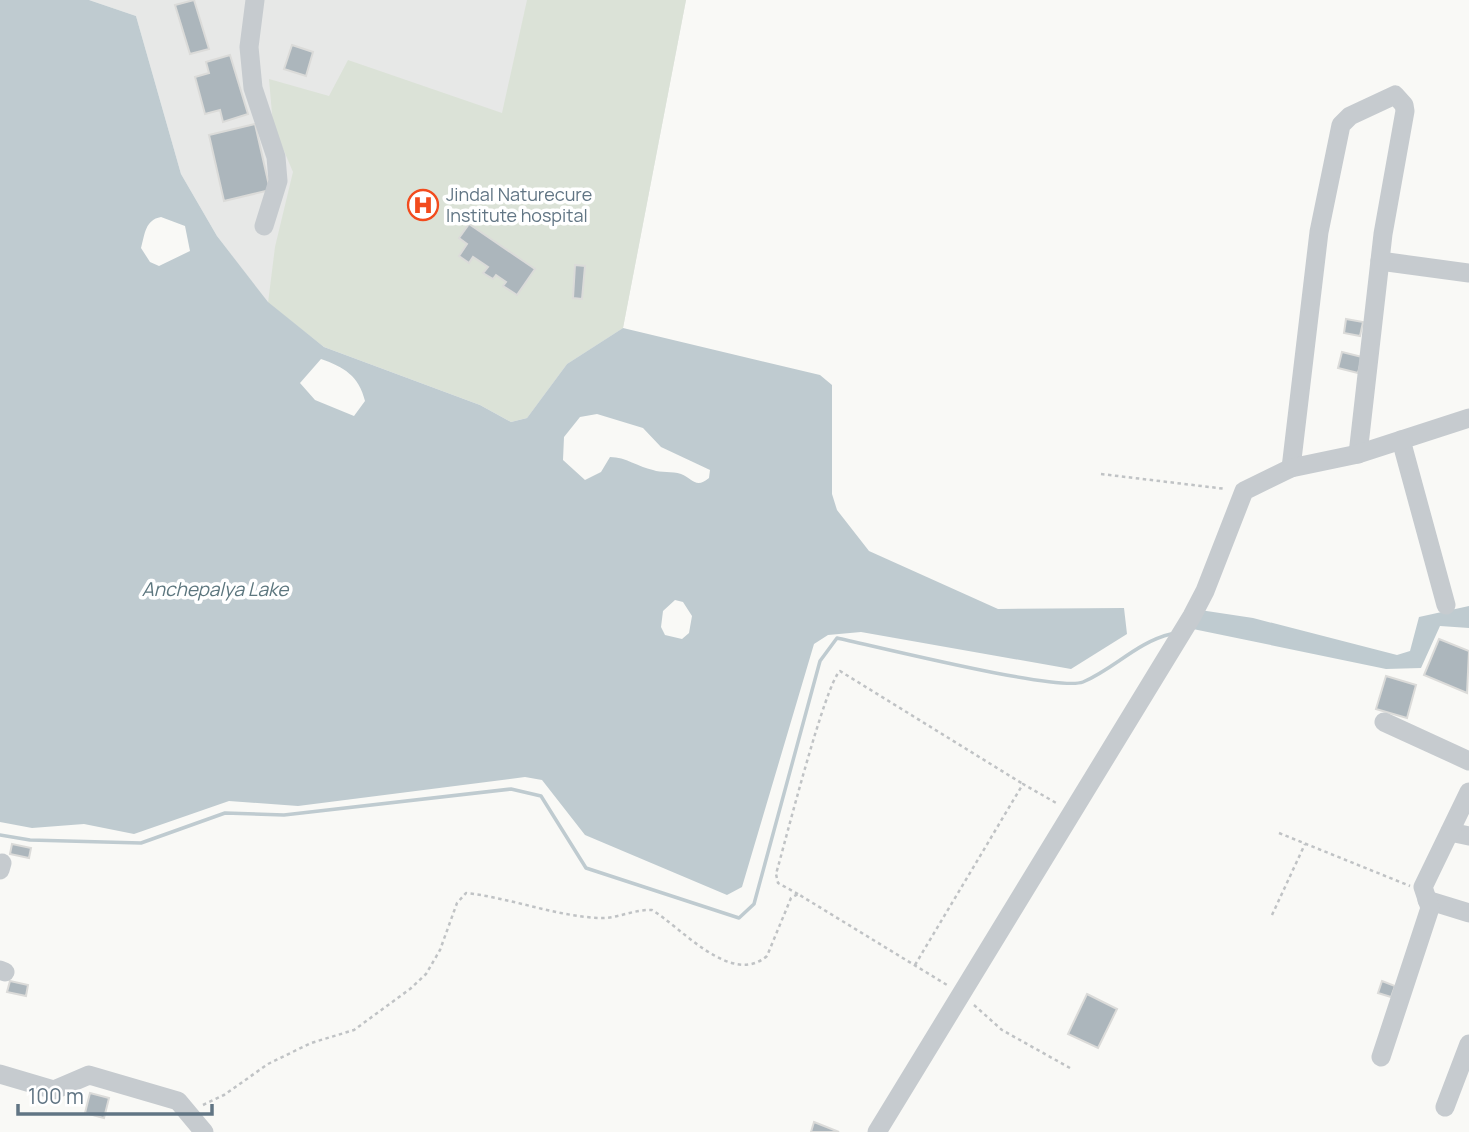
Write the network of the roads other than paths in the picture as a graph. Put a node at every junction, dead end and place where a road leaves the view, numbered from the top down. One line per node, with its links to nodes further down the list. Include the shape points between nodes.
1 (255, 0): 2 (street, via 249,47 253,88 276,157 278,181)
2 (264, 226)
3 (1380, 261): 4 (street); 7 (street); 8 (street, via 1405,111 1395,95 1341,125 1319,232)
4 (1469, 273)
5 (1469, 418): 6 (street)
6 (1401, 440): 7 (street); 9 (street)
7 (1358, 454): 8 (street)
8 (1291, 468): 21 (street, via 1244,491 1205,591 1182,632)
9 (1446, 604)
10 (1384, 722): 11 (street)
11 (1469, 761)
12 (1469, 792): 13 (street)
13 (1460, 834): 14 (street)
14 (1425, 895): 15 (street); 17 (street, via 1430,908)
15 (1469, 913)
16 (1469, 1044): 19 (street)
17 (1381, 1057)
18 (0, 1074): 20 (street, via 54,1090 89,1075 178,1101)
19 (1445, 1107)
20 (204, 1132)
21 (877, 1132)

